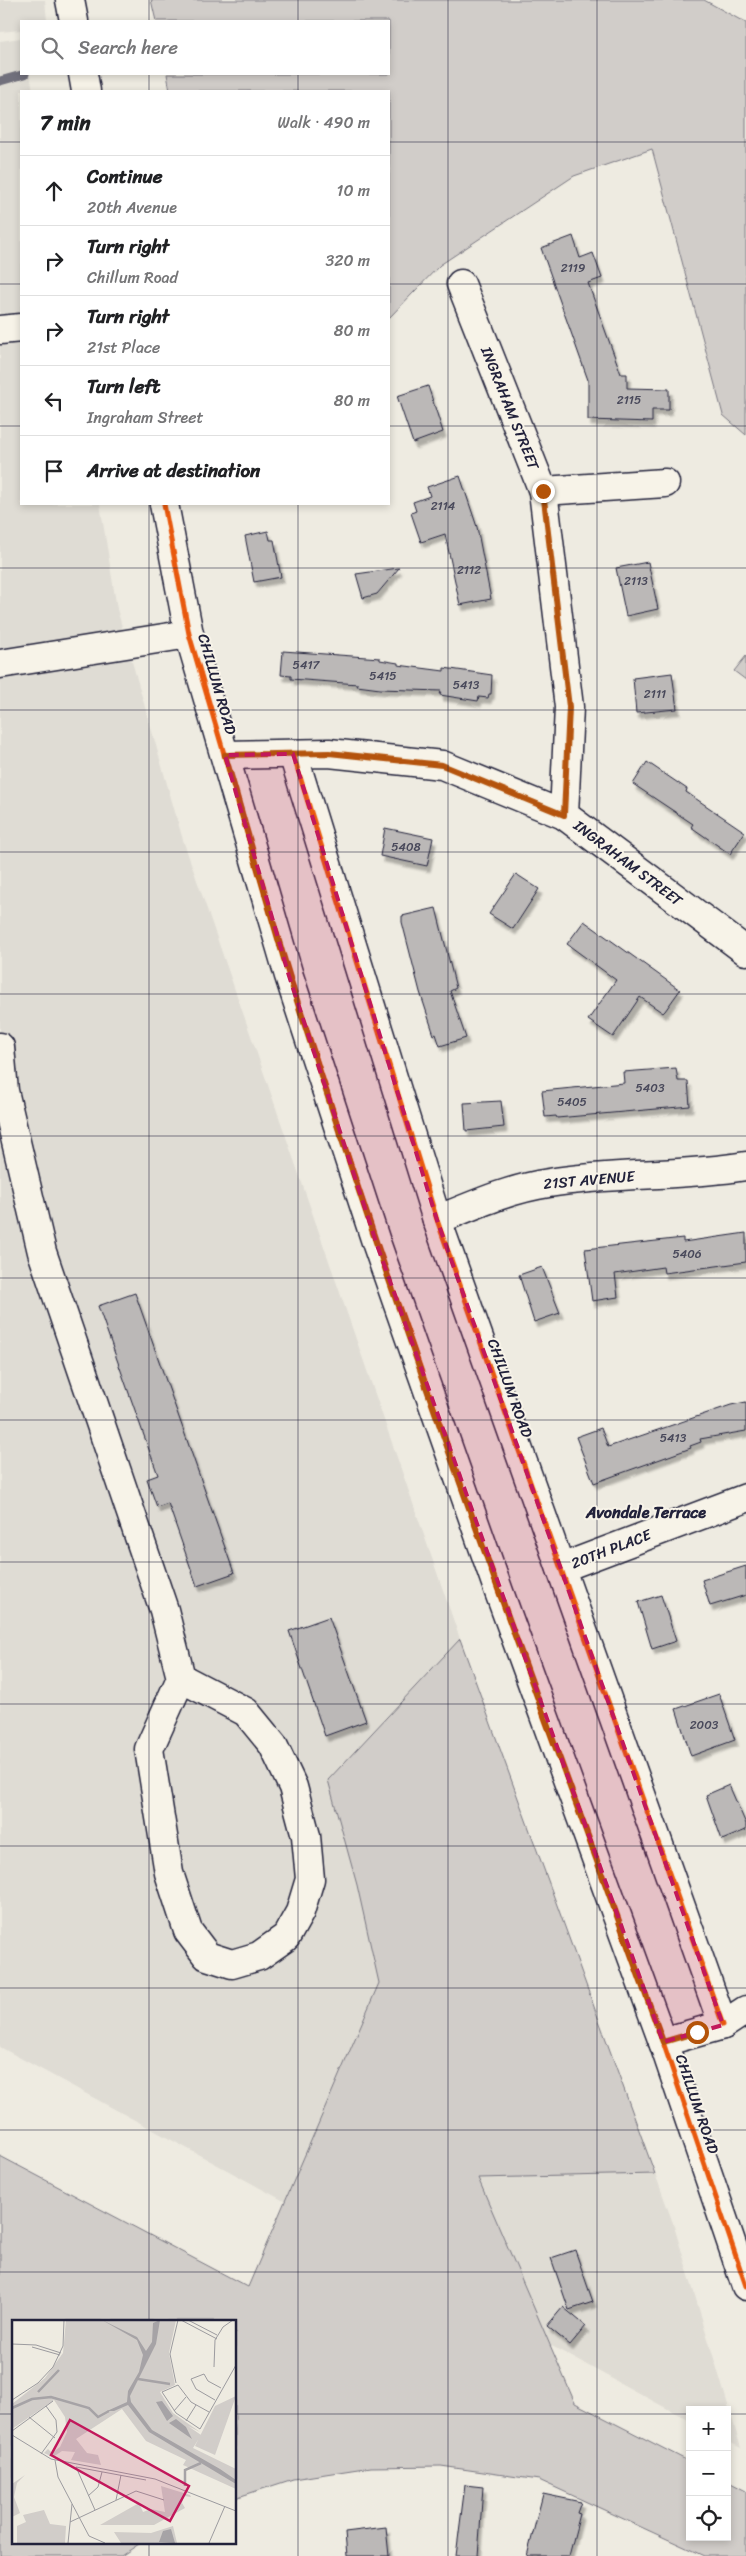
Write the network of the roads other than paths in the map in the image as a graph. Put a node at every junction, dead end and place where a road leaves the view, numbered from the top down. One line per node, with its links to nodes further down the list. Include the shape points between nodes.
1 (70, 0): 2 (street)
2 (74, 20)
3 (83, 75): 4 (street)
4 (86, 90)
5 (461, 284): 9 (street, INGRAHAM STREET)
6 (20, 328): 7 (street)
7 (0, 330)
8 (665, 484): 9 (street)
9 (543, 491): 15 (street, INGRAHAM STREET, via 569,707)
10 (164, 505): 11 (street, CHILLUM ROAD)
11 (190, 634): 12 (street); 14 (street, CHILLUM ROAD)
12 (0, 664)
13 (293, 754): 14 (street); 15 (street, via 329,753 442,765); 20 (street, CHILLUM ROAD)
14 (225, 755): 26 (street, CHILLUM ROAD, via 289,976 377,1245)
15 (564, 815): 16 (street, INGRAHAM STREET)
16 (746, 951)
17 (0, 1047): 18 (street)
18 (2, 1091): 23 (street, via 42,1252 164,1610)
19 (746, 1166): 20 (street, 21ST AVENUE, via 706,1173 550,1182 513,1190)
20 (437, 1220): 22 (street, CHILLUM ROAD)
21 (746, 1498): 22 (street, 20TH PLACE)
22 (561, 1568): 25 (street, CHILLUM ROAD)
23 (180, 1678): 23 (street, via 246,1712 273,1745 293,1787 306,1836 310,1879 300,1912 286,1937 259,1956 232,1964 207,1956 188,1931 169,1873 149,1749)
24 (746, 2010): 25 (street)
25 (723, 2025): 26 (street)
26 (663, 2042): 27 (street, CHILLUM ROAD)
27 (746, 2286)

